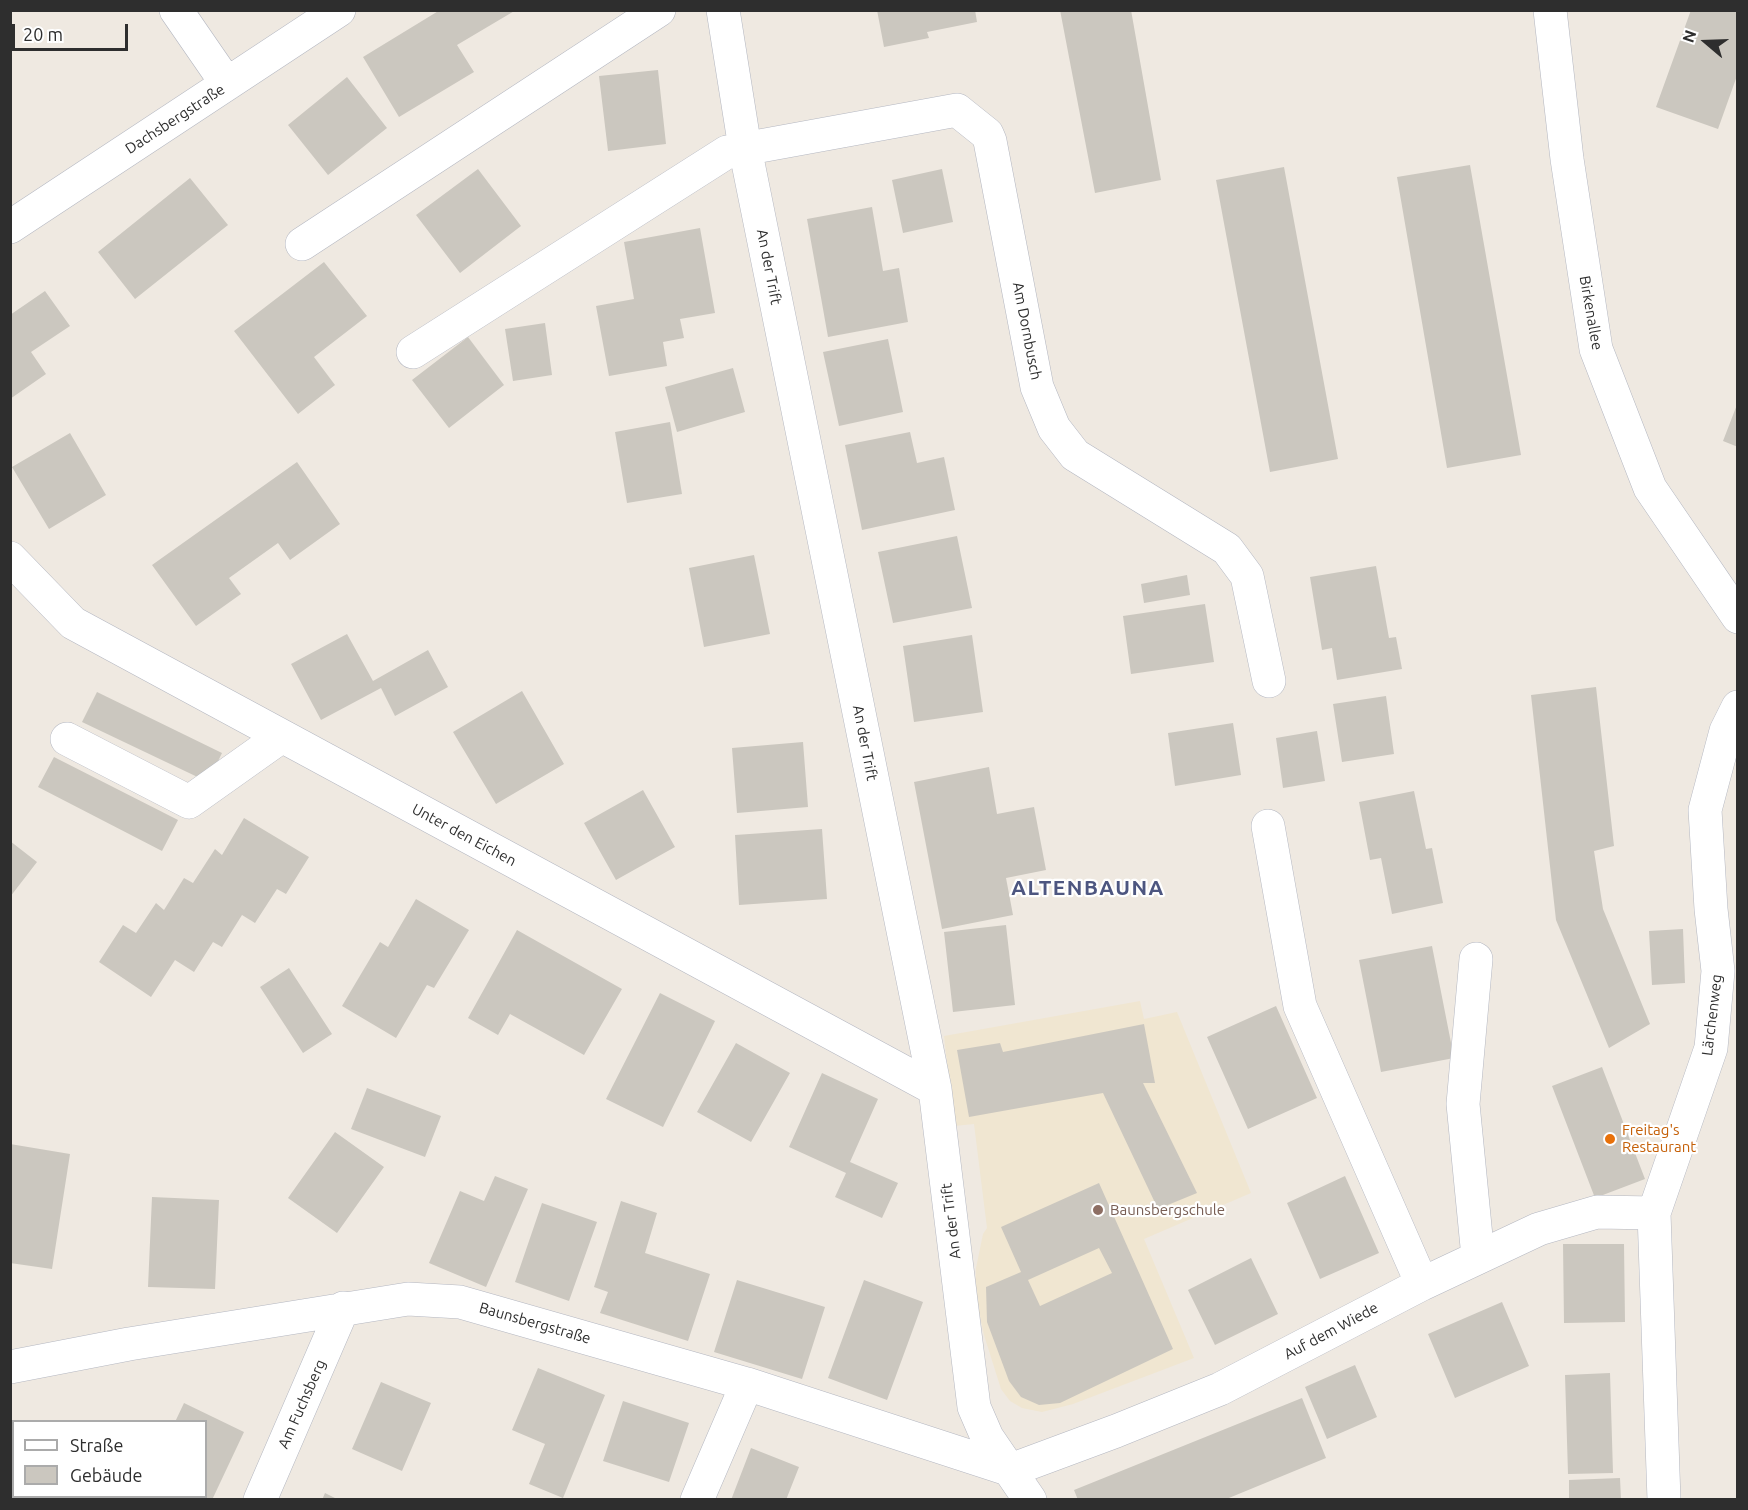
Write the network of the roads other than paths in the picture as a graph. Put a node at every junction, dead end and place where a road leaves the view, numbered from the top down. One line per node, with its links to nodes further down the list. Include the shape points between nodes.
1 (176, 10): 6 (street)
2 (339, 10): 6 (street, Dachsbergstraße)
3 (659, 10): 9 (street)
4 (723, 10): 7 (street, An der Trift)
5 (1550, 10): 12 (street, Birkenallee, via 1567,159 1596,349 1650,488)
6 (227, 84): 8 (street, Dachsbergstraße)
7 (745, 148): 10 (street, Am Dornbusch, via 727,152); 13 (street, Am Dornbusch, via 957,110 987,134 1037,387 1054,428 1075,455 1227,549 1247,576); 19 (street, An der Trift)
8 (10, 227)
9 (302, 244)
10 (413, 352)
11 (10, 558): 15 (street, Unter den Eichen, via 73,623)
12 (1737, 617)
13 (1269, 681)
14 (1737, 707): 20 (street, Lärchenweg, via 1726,731 1705,810 1718,971 1711,1048)
15 (282, 736): 16 (street, via 189,802); 19 (street, Unter den Eichen)
16 (67, 739)
17 (1268, 826): 22 (street, via 1300,1006)
18 (1476, 958): 21 (street, via 1463,1104)
19 (935, 1089): 26 (street, An der Trift, via 974,1407 987,1437)
20 (1654, 1213): 21 (street, Auf dem Wiede, via 1597,1212 1539,1229); 30 (street, Lärchenweg)
21 (1478, 1257): 22 (street, Auf dem Wiede)
22 (1422, 1284): 26 (street, Auf dem Wiede, via 1220,1389)
23 (344, 1308): 24 (street, Baunsbergstraße); 25 (street, Baunsbergstraße, via 408,1299 460,1302); 27 (street, Am Fuchsberg)
24 (10, 1367)
25 (747, 1384): 26 (street, Baunsbergstraße); 28 (street)
26 (1011, 1470): 29 (street)
27 (260, 1500)
28 (697, 1500)
29 (1030, 1500)
30 (1664, 1500)

